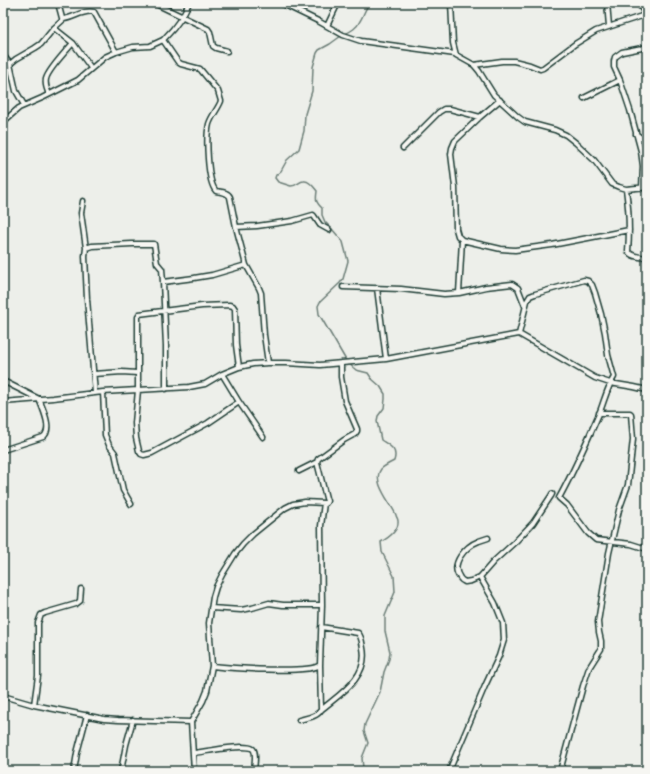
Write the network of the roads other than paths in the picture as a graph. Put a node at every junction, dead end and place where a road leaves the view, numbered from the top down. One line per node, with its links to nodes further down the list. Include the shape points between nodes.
1 (58, 3): 14 (street)
2 (154, 3): 13 (street)
3 (189, 3): 13 (street)
4 (281, 3): 11 (street)
5 (303, 3): 11 (street)
6 (338, 3): 15 (street)
7 (451, 3): 23 (street)
8 (607, 3): 16 (street)
9 (640, 4): 10 (street); 12 (street)
10 (647, 4)
11 (298, 11): 15 (street)
12 (646, 16): 16 (street)
13 (182, 17): 18 (street); 21 (street, via 208,29 213,46)
14 (64, 20): 17 (street); 22 (street, via 94,12)
15 (327, 26): 23 (street, via 361,41)
16 (608, 26): 26 (street, via 575,44 540,69 514,61)
17 (54, 28): 19 (street); 25 (street, via 41,44)
18 (162, 40): 22 (street, via 150,46); 41 (street, via 178,62 200,69 218,91 221,101 209,126 208,163 214,190 230,195)
19 (73, 43): 27 (street); 29 (street, via 46,78)
20 (647, 47): 28 (street, via 615,56 614,67)
21 (227, 51)
22 (116, 52): 27 (street)
23 (455, 54): 26 (street)
24 (3, 55): 25 (street)
25 (10, 64): 32 (street, via 16,91)
26 (474, 65): 31 (street)
27 (91, 68): 29 (street, via 78,80)
28 (620, 80): 30 (street); 35 (street)
29 (49, 94): 32 (street)
30 (584, 98)
31 (500, 100): 33 (street); 39 (street, via 525,122 566,135 594,160 612,184)
32 (24, 105): 34 (street)
33 (480, 117): 37 (street, via 444,109); 44 (street, via 455,141 451,154 456,229)
34 (3, 122)
35 (636, 134): 36 (street); 38 (street)
36 (647, 142)
37 (403, 148)
38 (645, 188): 39 (street)
39 (626, 189): 43 (street)
40 (83, 201): 45 (street, via 81,213)
41 (236, 227): 42 (street, via 292,221 313,215 320,226); 47 (street)
42 (329, 230)
43 (630, 230): 44 (street, via 516,250); 46 (street, via 629,254)
44 (462, 240): 51 (street)
45 (86, 248): 48 (street, via 153,244); 60 (street, via 87,299)
46 (647, 258)
47 (246, 265): 48 (street, via 200,277); 56 (street, via 261,293)
48 (164, 282): 53 (street)
49 (342, 287): 50 (street)
50 (377, 288): 51 (street); 55 (street)
51 (459, 293): 52 (street, via 512,284 518,288)
52 (526, 306): 54 (street); 63 (street, via 530,296 535,294 578,281 584,280 592,284 614,377)
53 (165, 311): 58 (street, via 202,306 233,306); 59 (street, via 139,314); 64 (street)
54 (519, 334): 55 (street); 63 (street, via 595,378)
55 (386, 359): 57 (street)
56 (268, 363): 57 (street); 58 (street)
57 (342, 363): 75 (street, via 341,377 345,401 357,431)
58 (239, 367): 61 (street)
59 (138, 373): 60 (street); 65 (street)
60 (94, 374): 68 (street)
61 (222, 374): 64 (street, via 198,386); 71 (street)
62 (3, 381): 69 (street)
63 (610, 383): 66 (street); 72 (street)
64 (166, 389): 65 (street)
65 (138, 390): 67 (street); 71 (street, via 136,438 139,451 144,455 208,423)
66 (647, 390)
67 (103, 392): 68 (street); 79 (street, via 105,435 115,453 123,490)
68 (95, 393): 69 (street)
69 (40, 399): 70 (street); 74 (street, via 48,426 46,435)
70 (3, 402)
71 (239, 402): 73 (street)
72 (599, 413): 81 (street, via 632,415 633,439 628,485); 81 (street, via 559,498 596,540)
73 (263, 437)
74 (3, 450)
75 (317, 462): 76 (street); 78 (street, via 327,501)
76 (299, 471)
77 (552, 494): 83 (street, via 533,523)
78 (324, 503): 85 (street, via 321,526); 86 (street, via 293,504 253,534 235,554 222,575)
79 (131, 504)
80 (488, 538): 83 (street, via 469,547 458,560 456,569 459,578 465,582)
81 (612, 542): 82 (street); 103 (street, via 598,622 601,649 589,668)
82 (647, 549)
83 (480, 577): 102 (street, via 503,623 504,640)
84 (81, 589): 91 (street, via 80,602 41,615 38,623 38,676)
85 (322, 605): 86 (street, via 283,605 269,602 241,610); 87 (street)
86 (211, 608): 89 (street, via 209,623)
87 (321, 627): 88 (street); 92 (street, via 358,633 364,652 359,675)
88 (320, 665): 89 (street, via 302,669); 92 (street)
89 (212, 666): 96 (street, via 207,691)
90 (3, 696): 91 (street)
91 (34, 705): 93 (street)
92 (321, 710): 95 (street, via 317,715)
93 (87, 715): 94 (street, via 104,719); 98 (street)
94 (133, 720): 96 (street); 99 (street)
95 (299, 720)
96 (191, 722): 97 (street)
97 (193, 753): 100 (street); 101 (street, via 231,747 252,749 255,757)
98 (74, 771)
99 (121, 771)
100 (194, 771)
101 (254, 771)
102 (449, 771)
103 (560, 771)

